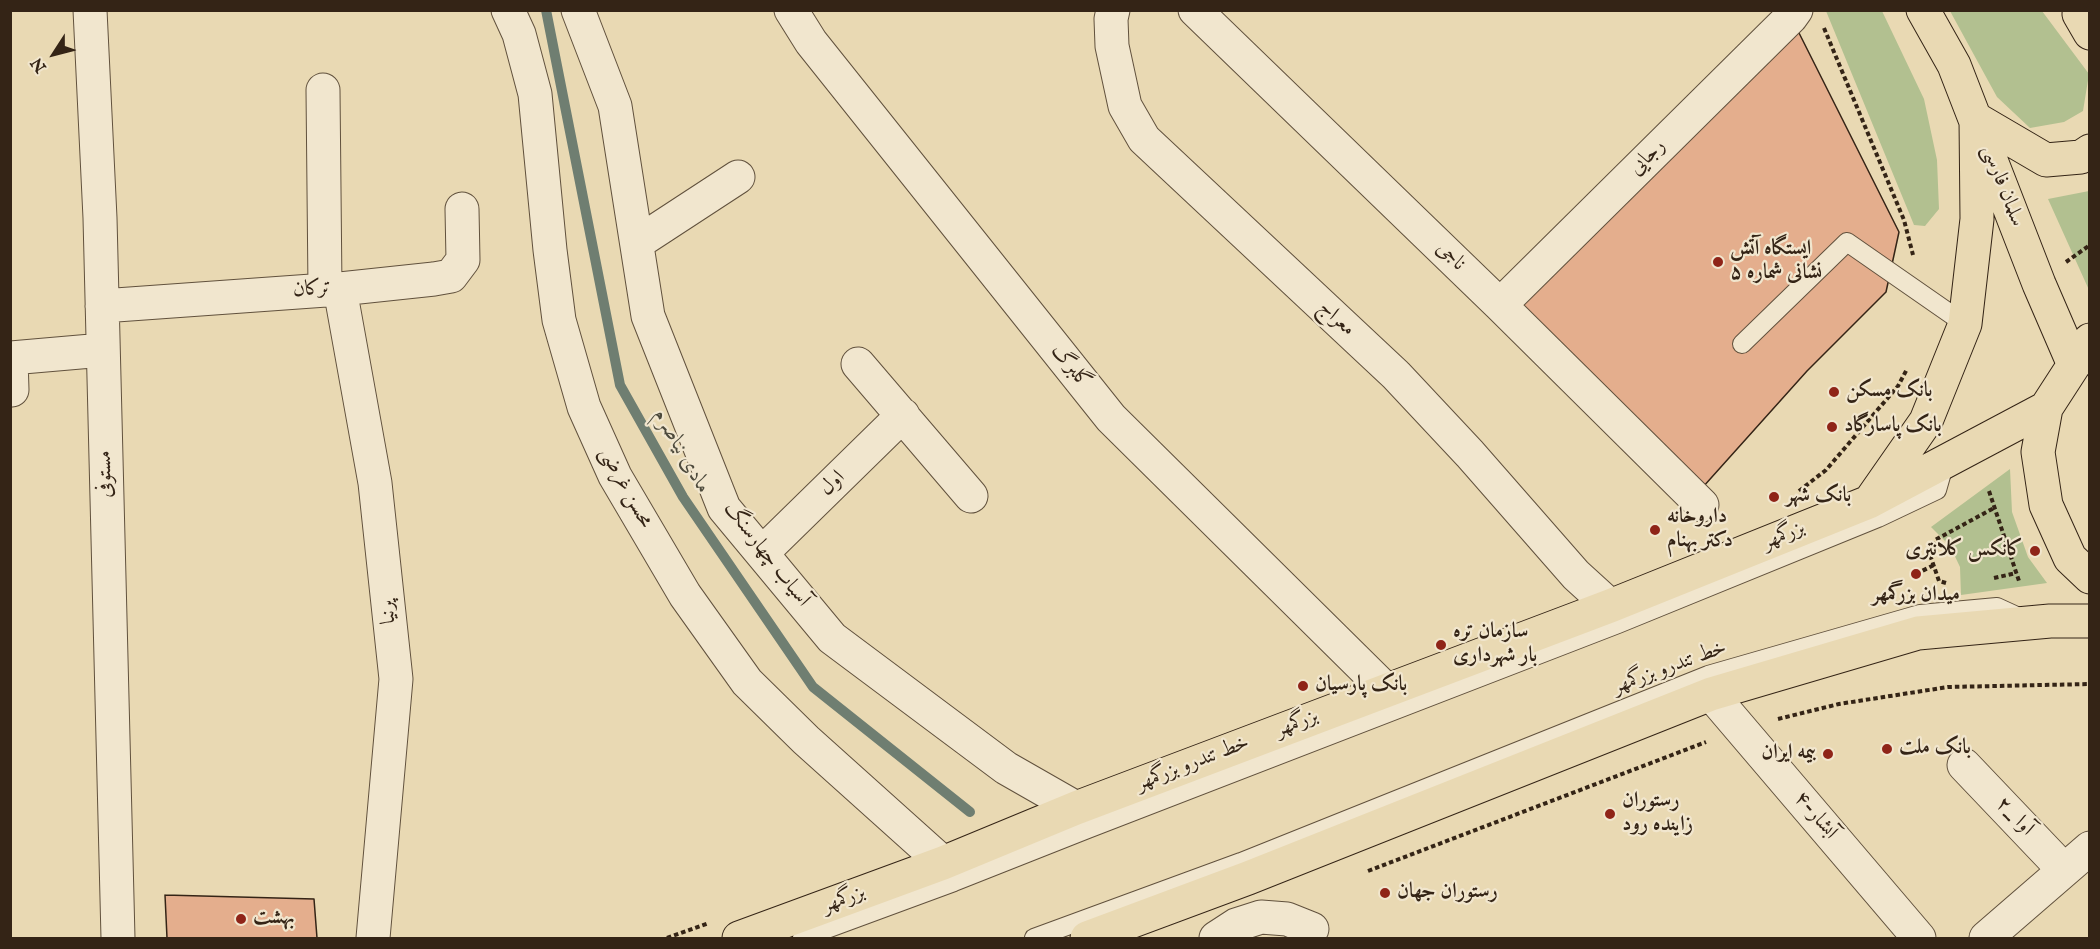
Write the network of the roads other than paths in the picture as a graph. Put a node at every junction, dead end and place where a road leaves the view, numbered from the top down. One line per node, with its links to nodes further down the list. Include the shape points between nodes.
1 (90, 10): 17 (street, مستوفی)
2 (508, 10): 41 (street, محسن غرضی, via 519,34 535,94 559,320 584,407 615,476 685,595 747,682 806,741)
3 (578, 10): 14 (street, آسیاب چهارسنگ, via 615,106)
4 (791, 10): 36 (street, گلبرگ, via 811,42 1111,418)
5 (1113, 10): 32 (street, معراج, via 1112,46 1125,106 1144,139 1396,375 1576,575)
6 (1195, 10): 16 (street, ناجی)
7 (1923, 10): 10 (main road, سلمان فارسی, via 1954,65)
8 (1808, 16): 16 (street, رجایی, via 1783,26)
9 (323, 90): 15 (street, پرنیا)
10 (1976, 119): 11 (main road, via 2046,160 2081,157); 18 (main road, via 1977,219); 21 (main road, سلمان فارسی, via 2039,285)
11 (2090, 151)
12 (738, 177): 14 (street)
13 (462, 209): 15 (street, ترکان, via 463,260 451,276)
14 (637, 243): 30 (street, آسیاب چهارسنگ, via 648,316 724,507)
15 (333, 289): 17 (street, ترکان); 47 (street, پرنیا, via 375,483 396,679)
16 (1500, 305): 29 (street, ناجی)
17 (102, 306): 20 (street, مستوفی)
18 (1965, 324): 19 (lane, via 1847,243); 28 (main road, via 1926,421)
19 (1742, 344)
20 (103, 350): 23 (street, via 11,358); 46 (street, مستوفی)
21 (2082, 352): 24 (main road)
22 (858, 364): 25 (street)
23 (12, 390)
24 (2046, 408): 26 (main road, بزرگمهر); 31 (main road, via 2038,452 2046,505 2070,558)
25 (903, 415): 27 (street); 30 (street, اول)
26 (1946, 462): 28 (main road, بزرگمهر); 49 (lane, خط تندرو بزرگمهر, via 1937,490 1878,518 1607,628)
27 (972, 496)
28 (1869, 502): 32 (main road, بزرگمهر)
29 (1702, 505)
30 (762, 554): 39 (street, آسیاب چهارسنگ, via 832,639 1006,768)
31 (2090, 577)
32 (1610, 606): 36 (main road, بزرگمهر)
33 (2090, 621): 34 (main road)
34 (2040, 622): 35 (main road); 37 (main road, via 1918,633); 50 (lane, خط تندرو بزرگمهر, via 1996,607 1920,614 1708,675 1241,862)
35 (2090, 633)
36 (1386, 690): 39 (main road, بزرگمهر)
37 (1711, 694): 43 (main road); 52 (street, ۴-آبشار)
38 (1964, 765): 42 (street, ۲_ آوا)
39 (1076, 808): 41 (main road, بزرگمهر)
40 (2090, 848): 42 (street)
41 (943, 863): 48 (main road, بزرگمهر)
42 (2064, 870): 53 (street)
43 (1248, 878): 44 (street); 45 (main road)
44 (1318, 934): 51 (street, via 1287,919 1261,917 1236,925)
45 (1104, 936)
46 (118, 939)
47 (372, 939)
48 (739, 939)
49 (802, 939)
50 (1034, 939)
51 (1216, 939)
52 (1919, 939)
53 (1986, 939)

